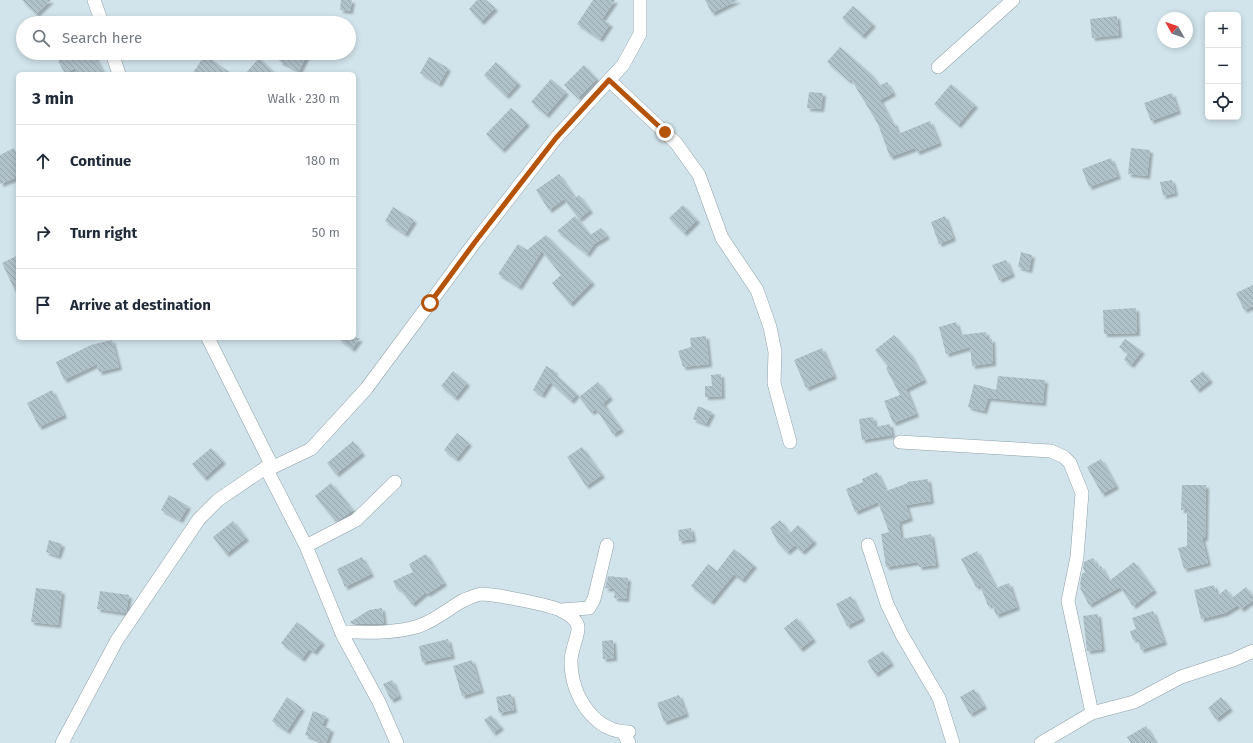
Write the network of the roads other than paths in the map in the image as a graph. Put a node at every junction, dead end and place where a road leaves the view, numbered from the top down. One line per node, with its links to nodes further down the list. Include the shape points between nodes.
1 (94, 0): 4 (street)
2 (640, 0): 8 (street, via 640,34 623,65)
3 (1013, 0): 6 (street)
4 (100, 16)
5 (115, 60): 7 (street)
6 (938, 67)
7 (119, 72)
8 (609, 80): 10 (street, via 676,143 699,175 722,238 757,290 770,327 775,352 774,383); 12 (street, via 556,138 366,389 337,423 312,449)
9 (209, 340): 12 (street)
10 (790, 442)
11 (900, 442): 20 (street, via 1052,451 1070,463 1082,494 1077,557 1068,601)
12 (269, 467): 16 (street); 21 (street, via 218,500 199,519 117,640)
13 (395, 482): 16 (street, via 356,520)
14 (607, 545): 17 (street, via 594,599 589,608)
15 (868, 545): 24 (street, via 887,604 939,698)
16 (306, 546): 18 (street)
17 (561, 610): 18 (street, via 501,596 480,594 464,600 420,626 380,633); 23 (street, via 576,621 579,628 570,662 576,693 594,717 606,727 618,732 629,732 625,736)
18 (341, 632): 22 (street, via 379,702)
19 (1253, 651): 20 (street, via 1181,677 1134,702)
20 (1092, 713): 25 (street)
21 (62, 743)
22 (397, 743)
23 (629, 743)
24 (953, 743)
25 (1041, 743)

